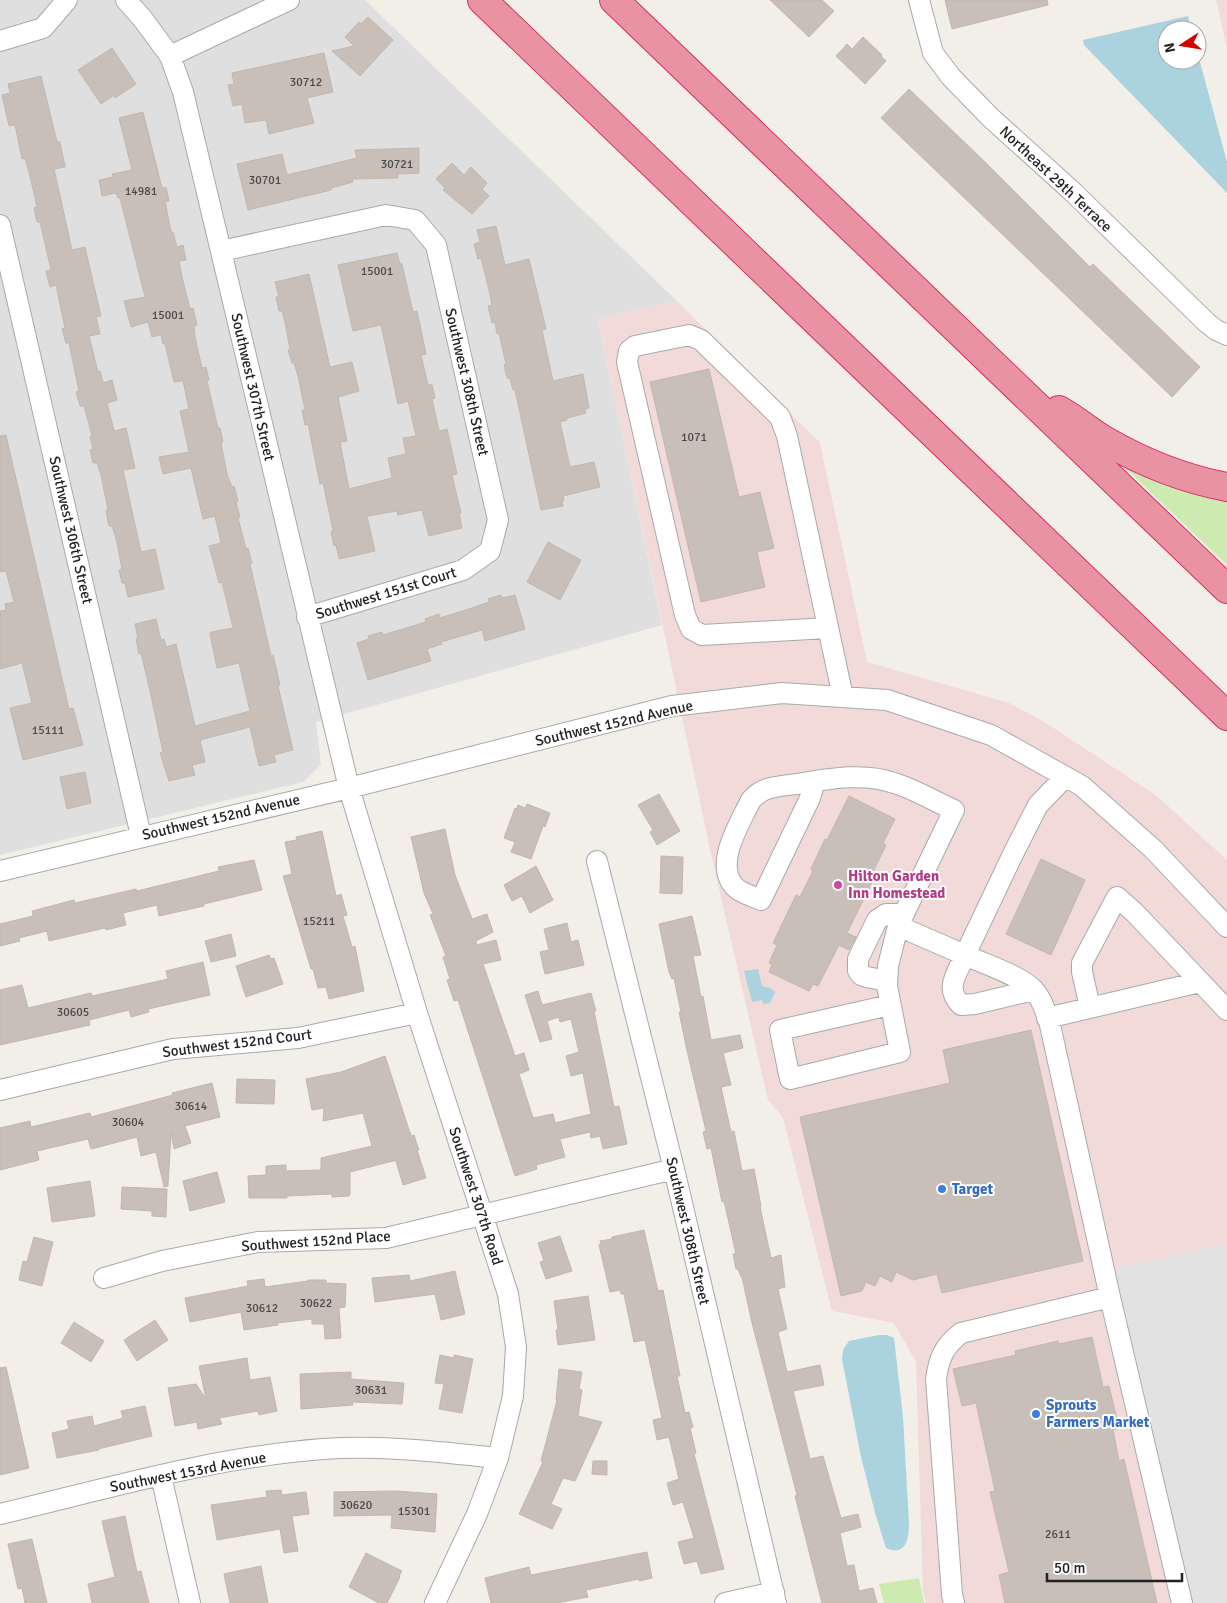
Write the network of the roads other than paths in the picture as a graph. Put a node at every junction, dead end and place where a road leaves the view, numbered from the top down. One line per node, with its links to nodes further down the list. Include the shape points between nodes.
1 (67, 0): 7 (street, via 43,28)
2 (126, 0): 8 (street, Southwest 307th Street)
3 (289, 0): 8 (street)
4 (482, 0): 19 (highway)
5 (614, 0): 12 (highway)
6 (919, 0): 11 (street, Northeast 29th Terrace, via 933,53 950,77 1206,322)
7 (0, 41)
8 (170, 56): 10 (street, Southwest 307th Street, via 183,92)
9 (0, 225): 23 (street, Southwest 306th Street)
10 (221, 251): 14 (street, Southwest 308th Street, via 386,215 415,220 436,245 498,520); 16 (street, Southwest 307th Street)
11 (1227, 335)
12 (1026, 396): 13 (highway, via 1061,411 1104,440 1154,465); 15 (highway)
13 (1227, 486)
14 (490, 551): 16 (street, Southwest 151st Court, via 463,570)
15 (1227, 589)
16 (307, 617): 22 (street, Southwest 307th Street)
17 (828, 628): 17 (street, via 787,436 780,417 701,340 689,335 636,346 629,351 627,362 685,615 691,629 702,635); 18 (street)
18 (843, 697): 20 (street, Southwest 152nd Avenue, via 887,700 991,735); 22 (street, Southwest 152nd Avenue, via 782,693 672,706)
19 (1227, 716)
20 (1065, 776): 27 (street, Southwest 152nd Avenue, via 1082,786 1153,849); 28 (street, via 1038,805)
21 (815, 781): 21 (street, via 766,789 751,800 726,856 725,868 734,887 761,900); 26 (street, via 884,780 954,810)
22 (349, 788): 23 (street, Southwest 152nd Avenue); 35 (street, Southwest 307th Road)
23 (141, 836): 25 (street, Southwest 152nd Avenue)
24 (596, 861): 38 (street, Southwest 308th Street)
25 (0, 870)
26 (901, 920): 28 (street); 29 (street); 29 (street, via 886,914 877,920 858,959 858,971 862,975)
27 (1227, 927)
28 (965, 955): 31 (street, via 1022,981); 31 (street, via 952,988 953,997 962,1005)
29 (887, 981): 32 (street)
30 (1200, 982): 33 (street); 33 (street, via 1118,897 1082,963); 34 (street)
31 (1034, 990): 36 (street)
32 (890, 1005): 32 (street, via 900,1052 790,1079 780,1030)
33 (1090, 1007): 36 (street)
34 (1227, 1010)
35 (417, 1013): 37 (street, Southwest 152nd Court, via 298,1038 173,1049); 39 (street, Southwest 307th Road)
36 (1047, 1018): 41 (street)
37 (0, 1090)
38 (674, 1170): 39 (street, Southwest 152nd Place); 45 (street, Southwest 308th Street)
39 (482, 1216): 40 (street, Southwest 152nd Place, via 386,1238 258,1242 162,1261); 42 (street, Southwest 307th Road, via 508,1294 516,1347 513,1396)
40 (104, 1278)
41 (1110, 1296): 49 (street, via 961,1333 950,1341 938,1360 936,1380); 50 (street)
42 (498, 1458): 43 (street, Southwest 153rd Avenue, via 409,1448 324,1449 234,1460); 47 (street, Southwest 307th Road, via 477,1514)
43 (161, 1476): 44 (street, Southwest 153rd Avenue); 46 (street)
44 (0, 1514)
45 (775, 1597): 48 (street)
46 (190, 1603)
47 (435, 1603)
48 (725, 1603)
49 (954, 1603)
50 (1182, 1603)

